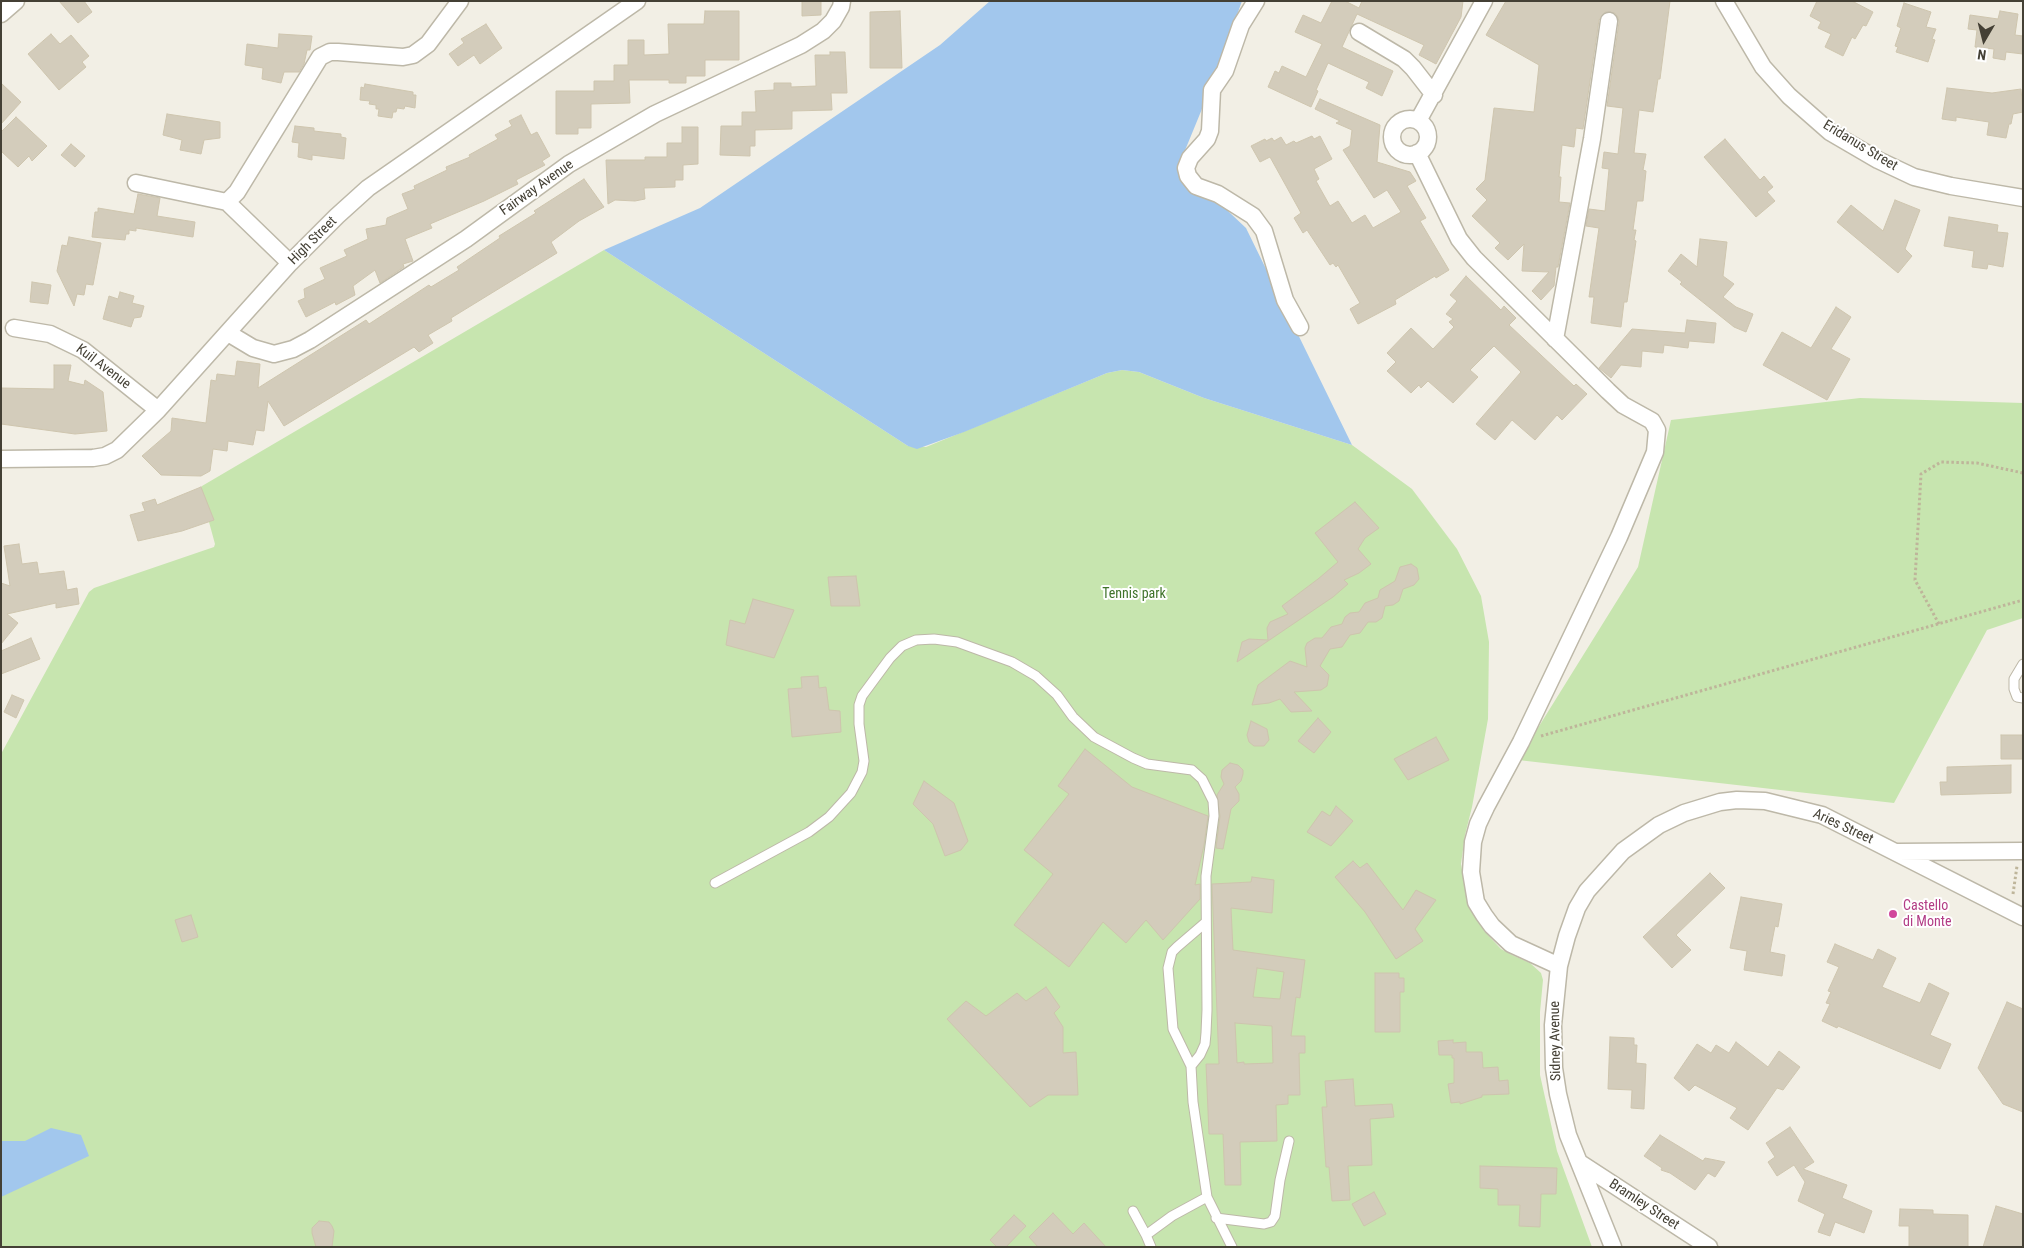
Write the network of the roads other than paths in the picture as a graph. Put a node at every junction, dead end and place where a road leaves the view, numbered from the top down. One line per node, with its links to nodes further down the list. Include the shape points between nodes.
1 (16, 1): 8 (street)
2 (460, 1): 16 (street, via 428,44 413,55 330,52 320,57 237,192)
3 (637, 1): 17 (street, High Street, via 368,188)
4 (842, 1): 20 (street, Fairway Avenue, via 833,21 800,45 655,114 569,164 466,239 310,340 274,354 253,348)
5 (1256, 1): 19 (street, via 1242,25 1225,71 1212,90 1210,131 1186,168 1196,186 1218,194 1253,216 1264,231 1285,300)
6 (1484, 1): 11 (street)
7 (1724, 1): 15 (street, Eridanus Street, via 1763,67 1789,96 1830,132 1914,177)
8 (1, 14)
9 (1609, 21): 21 (street, via 1592,139)
10 (1359, 32): 11 (street, via 1404,60)
11 (1434, 95): 12 (street)
12 (1418, 121): 13 (street, via 1426,129 1427,141); 13 (street, via 1407,119 1401,122 1396,125 1392,136 1400,151 1411,155)
13 (1417, 153): 21 (street, via 1459,238 1474,258)
14 (136, 183): 16 (street)
15 (2023, 198)
16 (227, 202): 17 (street)
17 (290, 263): 20 (street, High Street)
18 (14, 328): 22 (street, Kuil Avenue, via 50,334 83,350)
19 (1300, 328)
20 (228, 333): 22 (street, High Street)
21 (1555, 339): 32 (street, via 1623,405 1652,421 1657,430 1655,452 1619,537 1478,824 1471,855 1476,902 1492,926 1520,950)
22 (158, 410): 23 (street, High Street, via 117,450 105,456)
23 (1, 460)
24 (2023, 664): 25 (lane, via 2014,679 2014,690 2017,697)
25 (2023, 698)
26 (1895, 852): 27 (street); 29 (street, Aries Street, via 1822,815 1793,806 1765,800 1720,802 1659,825 1623,851); 30 (street, Aries Street)
27 (2020, 856)
28 (715, 883): 31 (lane, via 809,832 829,817 857,783 863,767 859,724 862,696 902,646 916,640 934,639 957,642 1012,662 1036,676 1057,695 1094,737 1140,761 1158,767 1192,770 1202,779 1212,801 1214,816 1206,876)
29 (1587, 891): 32 (street, Sidney Avenue, via 1572,920)
30 (2023, 917)
31 (1206, 923): 33 (lane, via 1205,1044); 33 (lane, via 1172,952 1168,968 1173,1030)
32 (1559, 966): 35 (street, Sidney Avenue, via 1553,1025 1554,1068 1566,1127)
33 (1191, 1066): 36 (lane, via 1196,1133)
34 (1289, 1141): 38 (lane, via 1271,1222 1264,1224)
35 (1580, 1163): 42 (street, Sidney Avenue); 43 (street, Bramley Street)
36 (1207, 1197): 38 (lane); 39 (lane)
37 (1132, 1211): 39 (lane)
38 (1216, 1218): 41 (lane)
39 (1146, 1235): 40 (lane)
40 (1151, 1247)
41 (1232, 1247)
42 (1613, 1247)
43 (1709, 1247)

